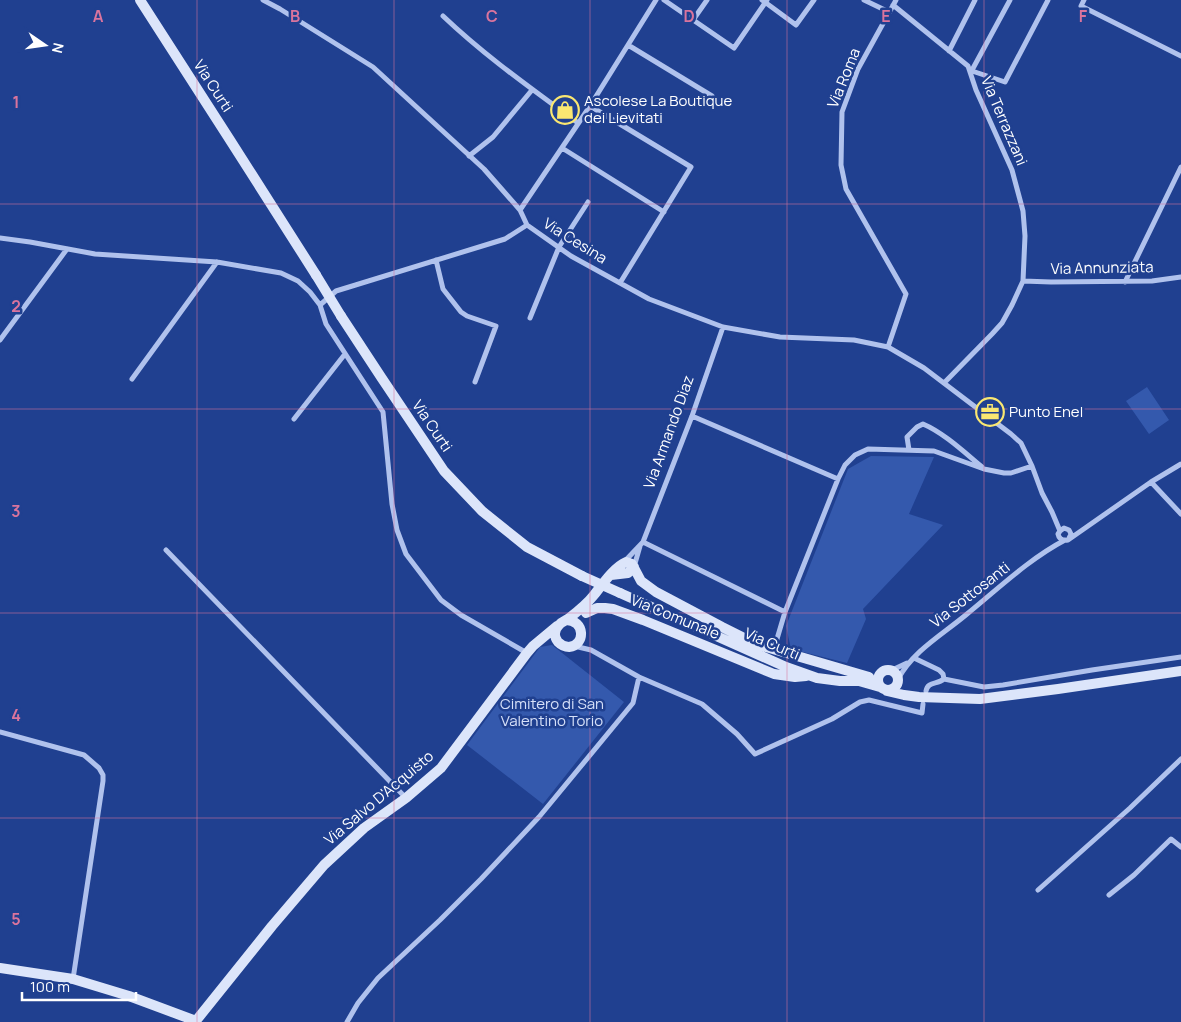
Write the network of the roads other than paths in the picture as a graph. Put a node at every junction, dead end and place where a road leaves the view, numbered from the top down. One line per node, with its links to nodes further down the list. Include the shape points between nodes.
1 (140, 0): 86 (street, Via Curti, bridge, via 381,377 444,471 482,511 528,546 582,576)
2 (263, 0): 26 (street, Via Cesina, via 373,67)
3 (656, 0): 17 (street)
4 (664, 0): 16 (street)
5 (708, 0): 16 (street)
6 (814, 0): 12 (street, via 796,25)
7 (864, 0): 14 (street)
8 (976, 0): 18 (street)
9 (1010, 0): 20 (street)
10 (1048, 0): 20 (street, via 1006,82)
11 (1084, 0): 19 (street, via 1081,6)
12 (765, 1): 16 (street, via 734,48)
13 (895, 3): 14 (street, Via Roma); 18 (street, Via Terrazzani)
14 (889, 12): 45 (street, Via Roma, via 858,69 842,112 841,166 846,189 906,294)
15 (443, 16): 21 (street)
16 (693, 20)
17 (628, 45): 22 (street); 23 (street)
18 (949, 51): 20 (street, Via Terrazzani, via 968,66)
19 (1181, 56)
20 (971, 73): 38 (street, Via Terrazzani, via 1012,170 1023,211)
21 (532, 90): 24 (street); 26 (street, via 493,137)
22 (712, 96)
23 (590, 106): 24 (street); 30 (street, via 691,167)
24 (578, 123): 25 (street)
25 (562, 148): 29 (street); 30 (street)
26 (469, 156): 29 (street, Via Cesina)
27 (1181, 166): 39 (street)
28 (588, 202): 33 (street)
29 (520, 210): 31 (street, Via Cesina)
30 (664, 212): 40 (street)
31 (528, 225): 33 (street, Via Cesina); 35 (street, via 505,239)
32 (0, 238): 34 (street)
33 (559, 247): 40 (street, Via Cesina); 42 (street)
34 (67, 249): 36 (street, via 95,254); 44 (street)
35 (436, 260): 41 (street, via 336,291); 48 (street, via 443,289 461,312 496,326)
36 (217, 262): 41 (street, via 281,273 298,281); 47 (street)
37 (1181, 277): 39 (street, Via Annunziata)
38 (1023, 281): 39 (street, Via Annunziata); 49 (street, via 1002,323)
39 (1125, 282)
40 (620, 283): 43 (street, Via Cesina, via 649,299)
41 (320, 305): 46 (street, via 326,324)
42 (530, 318)
43 (722, 327): 45 (street, Via Cesina, via 780,337 854,340); 50 (street, Via Armando Diaz)
44 (0, 340)
45 (888, 347): 49 (street, Via Cesina)
46 (345, 354): 51 (street); 80 (street, via 383,412 392,504 406,554 441,600 461,616)
47 (132, 379)
48 (475, 382)
49 (944, 383): 54 (street, Via Cesina, via 1021,443)
50 (692, 416): 56 (street); 64 (street, Via Armando Diaz)
51 (294, 419)
52 (909, 450): 55 (street, via 934,451); 55 (street, via 908,437 923,424); 56 (street, via 868,449 845,465)
53 (1181, 464): 57 (street, Via Sottosanti)
54 (1032, 466): 55 (street, via 1011,473); 58 (street, Via Cesina)
55 (984, 469)
56 (838, 479): 71 (street)
57 (1151, 482): 59 (street); 60 (street, Via Sottosanti)
58 (1052, 512): 61 (street); 62 (street)
59 (1181, 514)
60 (1084, 528): 61 (street, Via Sottosanti); 63 (street, Via Sottosanti)
61 (1068, 529): 62 (street); 63 (street, via 1071,534)
62 (1059, 532): 63 (street, via 1060,539); 65 (street, Via Sottosanti)
63 (1067, 539): 65 (street, Via Sottosanti)
64 (642, 544): 67 (street, Via Armando Diaz); 68 (street, Via Armando Diaz); 71 (street)
65 (1050, 548): 82 (street, Via Sottosanti, via 928,643)
66 (166, 550): 98 (street)
67 (623, 563): 68 (street); 69 (street, Via Armando Diaz)
68 (634, 567): 69 (street, via 628,573); 78 (street, Via Curti, via 641,580 668,600 750,641)
69 (611, 575): 70 (street, Via Armando Diaz)
70 (590, 599): 72 (street); 73 (street)
71 (785, 612): 78 (street)
72 (586, 613): 74 (street); 86 (street, Via Comunale, via 597,608 614,609 774,674 795,678)
73 (562, 623): 74 (street, via 577,623); 75 (street, Via Salvo D'Acquisto); 76 (street, via 555,633)
74 (581, 633): 77 (street, via 578,643); 79 (street)
75 (541, 640): 76 (street); 80 (street, Via Salvo D'Acquisto)
76 (559, 642): 77 (street)
77 (572, 646): 79 (street)
78 (774, 649): 88 (street, Via Curti)
79 (591, 650): 87 (street)
80 (527, 653): 98 (street, Via Salvo D'Acquisto, via 440,768)
81 (1181, 657): 89 (street, via 984,687)
82 (914, 658): 83 (street, Via Sottosanti); 89 (street, via 939,670)
83 (908, 663): 85 (street, Via Sottosanti); 91 (street, Via Sottosanti)
84 (1181, 671): 94 (street, Via Curti, via 980,699)
85 (885, 672): 88 (street, Via Curti); 91 (street, via 895,674); 92 (street, via 878,678)
86 (810, 676): 90 (street, Via Curti)
87 (639, 677): 95 (street, via 702,704 755,754 832,719 860,702 868,700 922,713); 105 (street, via 633,702 539,817 440,920 378,978)
88 (870, 677): 90 (street, Via Curti)
89 (944, 679): 93 (street, via 929,684)
90 (859, 681): 92 (street, Via Curti)
91 (898, 681): 92 (street, via 895,687); 94 (street)
92 (884, 689): 94 (street, Via Curti)
93 (926, 691)
94 (910, 696)
95 (924, 704)
96 (0, 732): 103 (street, via 84,756 103,775)
97 (1181, 759): 100 (street)
98 (406, 798): 104 (street, Via Salvo D'Acquisto, via 364,828 324,865)
99 (1181, 847): 101 (street, via 1171,839)
100 (1038, 890)
101 (1109, 895)
102 (0, 968): 103 (street)
103 (73, 979): 104 (street)
104 (195, 1021)
105 (347, 1022)

